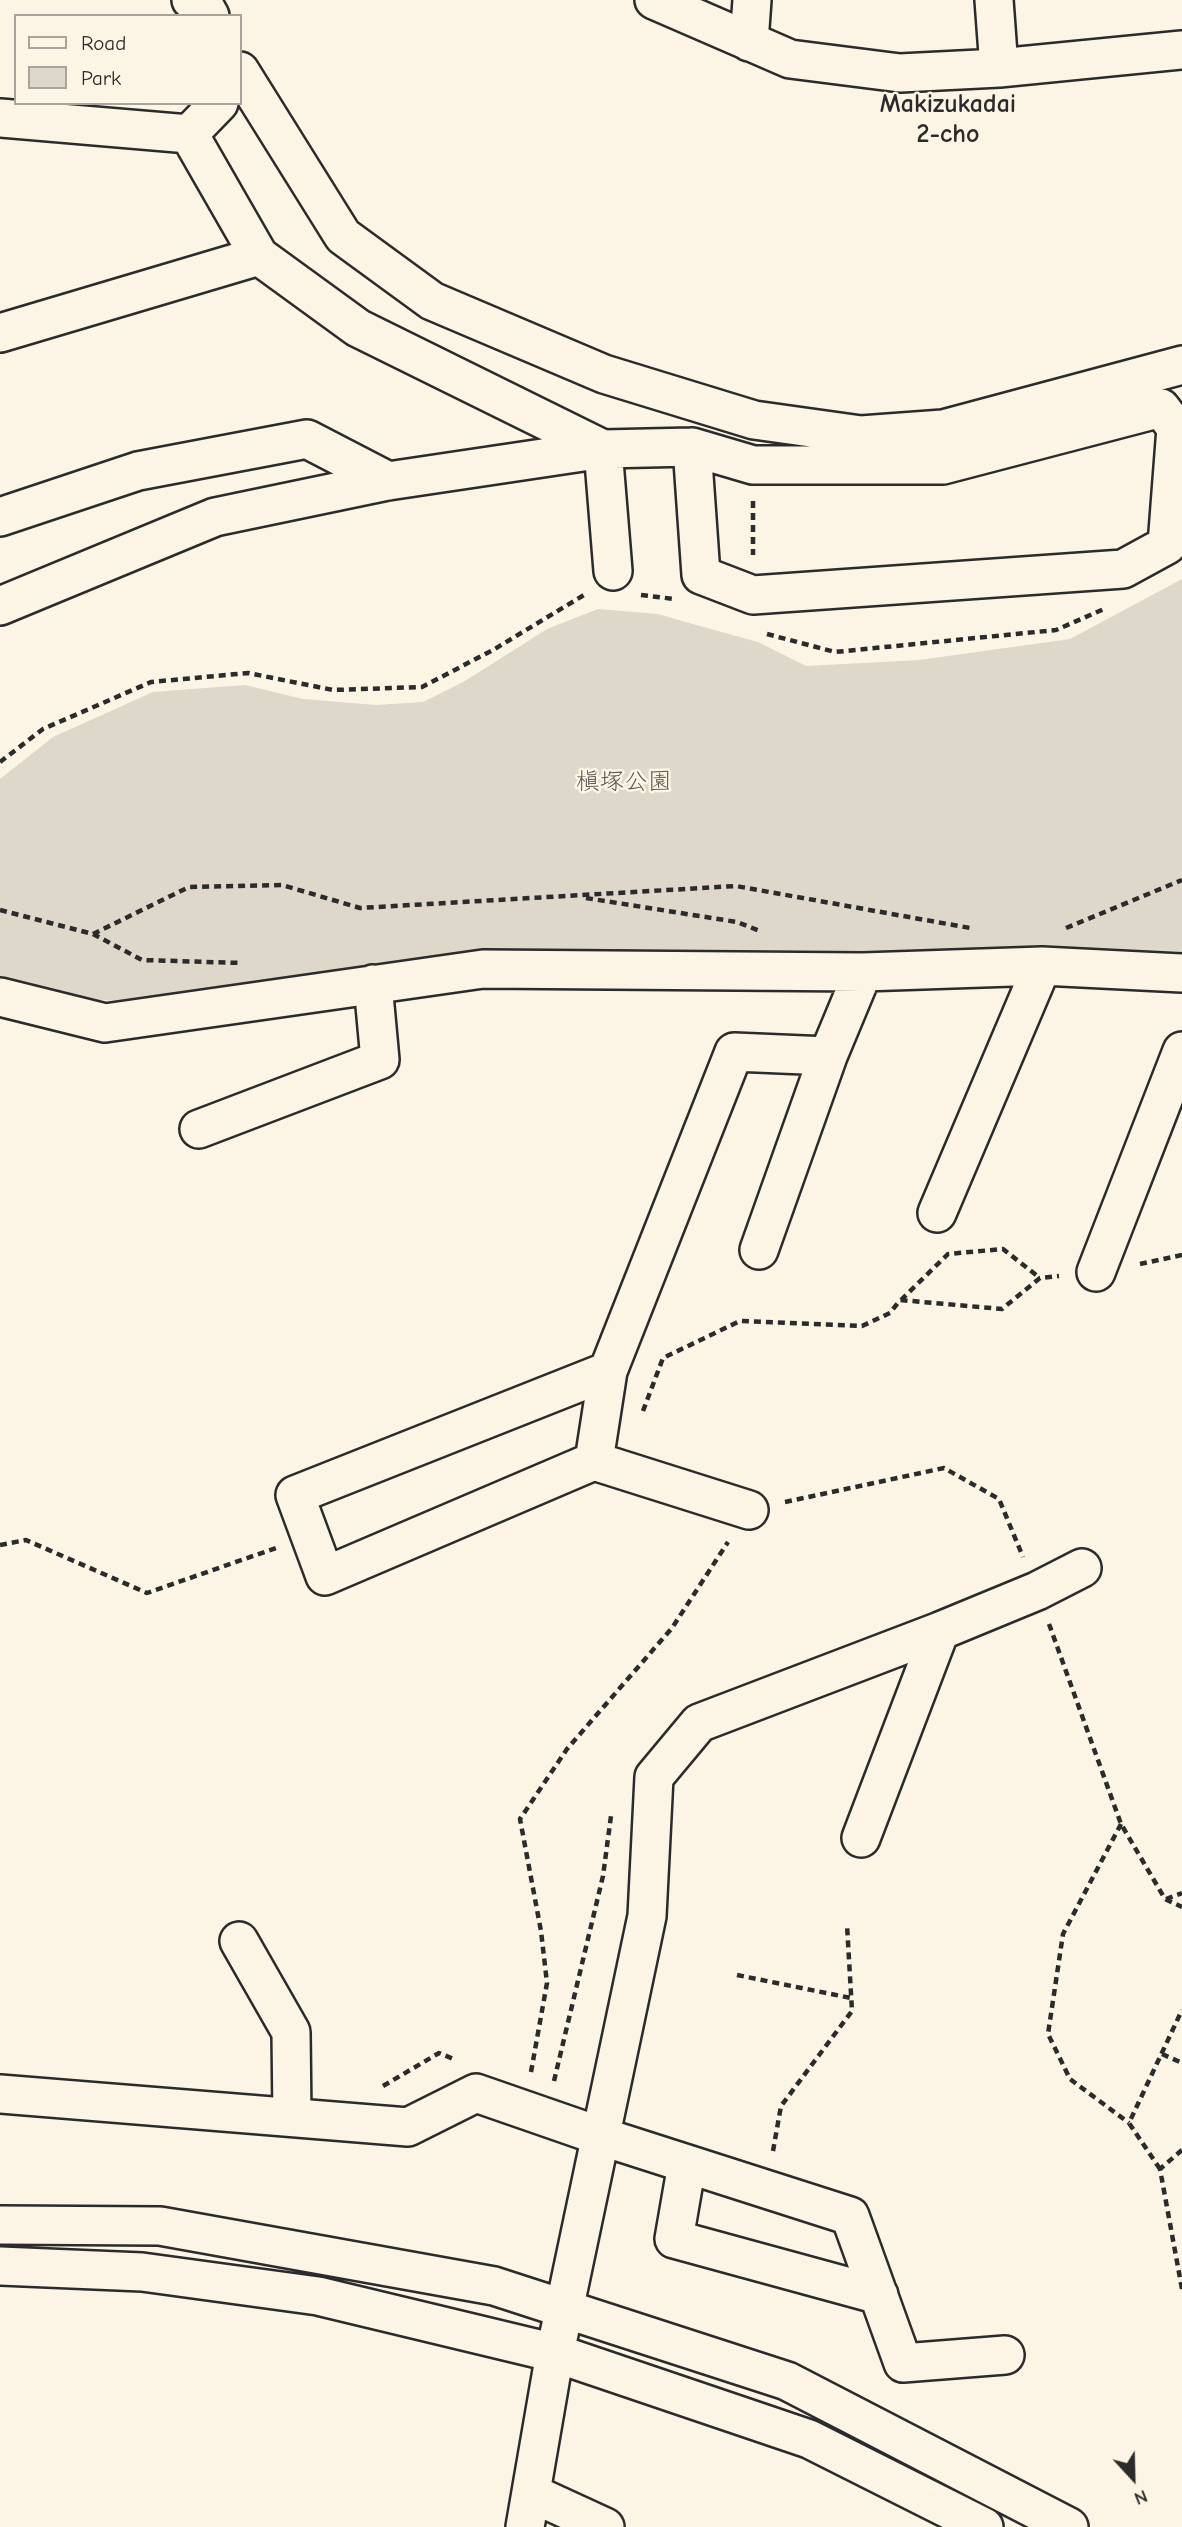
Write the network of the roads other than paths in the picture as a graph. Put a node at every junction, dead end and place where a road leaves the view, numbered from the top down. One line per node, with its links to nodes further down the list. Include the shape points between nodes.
1 (191, 0): 5 (street, via 205,6)
2 (654, 0): 6 (street)
3 (752, 0): 6 (street)
4 (994, 0): 8 (street)
5 (209, 14)
6 (749, 41): 8 (street, via 790,59 900,73)
7 (1182, 50): 8 (street)
8 (999, 68)
9 (242, 92): 16 (street, via 344,236 432,301 604,374 754,420 862,435)
10 (216, 105): 12 (street)
11 (0, 118): 12 (street)
12 (188, 134): 13 (street)
13 (259, 256): 14 (street); 18 (street, via 358,328)
14 (0, 333)
15 (1182, 365): 16 (street)
16 (943, 429): 19 (street)
17 (692, 447): 18 (street); 19 (street, via 753,465); 19 (street, via 701,575 753,595 1123,569 1167,545 1176,428 1161,408)
18 (603, 449): 20 (street); 22 (street)
19 (943, 465)
20 (388, 481): 21 (street, via 307,439 138,471); 23 (street, via 215,517)
21 (0, 517)
22 (610, 586)
23 (0, 606)
24 (1042, 966): 25 (street); 26 (street); 32 (street)
25 (863, 972): 27 (street, via 483,969); 30 (street)
26 (1182, 973)
27 (373, 984): 28 (street, via 105,1023); 31 (street, via 380,1060)
28 (0, 998)
29 (1182, 1051): 34 (street)
30 (828, 1056): 33 (street); 35 (street, via 734,1052)
31 (199, 1129)
32 (937, 1213)
33 (759, 1250)
34 (1096, 1272)
35 (608, 1371): 36 (street); 36 (street, via 295,1494 325,1576)
36 (608, 1464): 37 (street)
37 (749, 1510)
38 (1082, 1568): 39 (street)
39 (940, 1631): 40 (street); 44 (street, via 699,1723 654,1777 647,1916)
40 (861, 1838)
41 (239, 1941): 43 (street, via 291,2032)
42 (0, 2094): 43 (street)
43 (292, 2117): 44 (street, via 408,2127 476,2093)
44 (600, 2137): 45 (street); 49 (street)
45 (687, 2164): 48 (street, via 850,2216); 48 (street, via 674,2239)
46 (0, 2224): 49 (street, via 160,2226 494,2286)
47 (0, 2266): 50 (street, via 142,2272 318,2296)
48 (879, 2295): 51 (street, via 903,2363)
49 (565, 2309): 50 (street); 55 (street, via 787,2381)
50 (555, 2353): 52 (street); 54 (street, via 809,2439)
51 (1006, 2355)
52 (528, 2510): 53 (street)
53 (605, 2527)
54 (984, 2527)
55 (1069, 2527)

